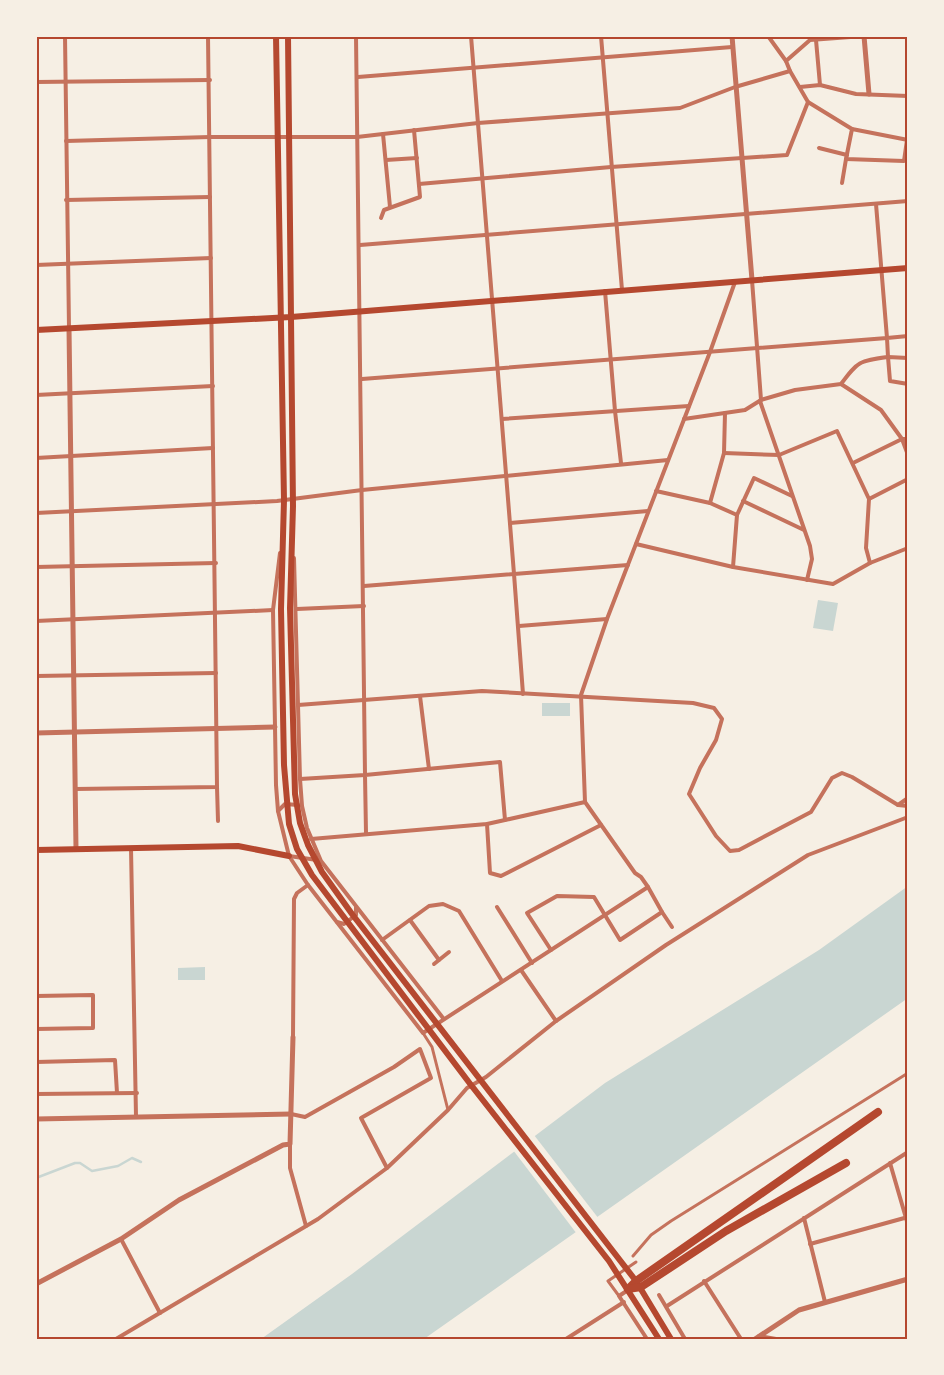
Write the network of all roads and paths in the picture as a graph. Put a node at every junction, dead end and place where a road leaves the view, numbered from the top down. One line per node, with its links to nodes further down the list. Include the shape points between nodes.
1 (65, 36): 19 (street)
2 (208, 36): 18 (street)
3 (276, 36): 33 (main road)
4 (288, 36): 34 (main road)
5 (356, 36): 17 (street)
6 (471, 36): 15 (street)
7 (601, 36): 13 (street)
8 (732, 36): 12 (street)
9 (768, 36): 14 (street)
10 (864, 36): 11 (street); 24 (street)
11 (816, 40): 14 (street, via 810,40); 21 (street)
12 (732, 47): 13 (street); 22 (street)
13 (603, 58): 15 (street); 27 (street)
14 (786, 61): 16 (street)
15 (474, 68): 17 (street); 28 (street)
16 (790, 71): 22 (street); 23 (street)
17 (358, 78): 35 (street)
18 (210, 80): 19 (street); 32 (street)
19 (66, 81): 20 (street); 37 (street)
20 (36, 82)
21 (820, 84): 23 (street); 24 (street, via 856,94)
22 (736, 87): 27 (street, via 680,108); 41 (street)
23 (800, 87): 26 (street)
24 (869, 94): 25 (street)
25 (908, 96)
26 (808, 102): 29 (street); 41 (street, via 787,155)
27 (608, 114): 28 (street); 44 (street)
28 (478, 124): 30 (street); 45 (street)
29 (852, 129): 36 (street); 39 (street)
30 (414, 130): 31 (street); 40 (street)
31 (383, 134): 35 (street); 42 (street)
32 (210, 137): 33 (street); 37 (street); 48 (street)
33 (278, 137): 34 (street); 70 (main road)
34 (289, 137): 35 (street); 69 (main road)
35 (358, 137): 57 (street)
36 (908, 140): 43 (street)
37 (66, 141): 49 (street)
38 (819, 148): 39 (street)
39 (846, 157): 43 (street); 47 (street)
40 (417, 158): 42 (street); 46 (street)
41 (742, 158): 44 (street); 53 (street)
42 (386, 160): 52 (street)
43 (906, 161)
44 (611, 166): 45 (street); 55 (street)
45 (482, 179): 46 (street); 56 (street)
46 (419, 184): 52 (street, via 420,197)
47 (842, 184)
48 (210, 197): 49 (street); 58 (street)
49 (66, 200): 59 (street)
50 (908, 201): 51 (street)
51 (876, 204): 53 (street); 62 (street)
52 (390, 207): 54 (street, via 384,210)
53 (746, 214): 55 (street); 63 (street)
54 (381, 218)
55 (616, 224): 56 (street); 65 (street)
56 (488, 235): 57 (street); 67 (street)
57 (360, 244): 68 (street)
58 (212, 258): 59 (street); 71 (street)
59 (68, 264): 60 (street); 72 (street)
60 (36, 265)
61 (908, 268): 62 (main road)
62 (882, 270): 63 (main road); 75 (street)
63 (752, 280): 64 (main road); 76 (street)
64 (735, 282): 65 (main road); 77 (street)
65 (622, 290): 66 (main road)
66 (605, 291): 67 (main road); 80 (street)
67 (493, 300): 68 (main road); 81 (street)
68 (360, 312): 69 (main road); 82 (street)
69 (291, 317): 70 (main road); 110 (main road)
70 (280, 318): 71 (main road); 112 (main road)
71 (212, 322): 72 (main road); 85 (street)
72 (69, 328): 73 (main road); 86 (street)
73 (36, 330)
74 (908, 336): 75 (street)
75 (887, 338): 76 (street); 78 (street)
76 (758, 349): 77 (street); 88 (street)
77 (710, 352): 80 (street); 89 (street)
78 (888, 357): 79 (street); 83 (street, via 865,360 855,365); 84 (street, via 890,381)
79 (908, 358)
80 (611, 359): 81 (street); 90 (street)
81 (498, 370): 82 (street); 92 (street)
82 (362, 380): 107 (street)
83 (841, 384): 88 (street, via 795,390); 94 (street, via 881,410)
84 (908, 384)
85 (213, 386): 86 (street); 96 (street)
86 (70, 392): 87 (street); 100 (street)
87 (36, 395)
88 (760, 401): 91 (street, via 744,410); 98 (street)
89 (689, 406): 90 (street); 93 (street)
90 (615, 411): 92 (street); 103 (street)
91 (725, 413): 93 (street); 97 (street)
92 (502, 420): 105 (street)
93 (684, 420): 102 (street)
94 (902, 439): 95 (street); 99 (street); 104 (street)
95 (908, 439)
96 (213, 448): 100 (street); 114 (street)
97 (724, 453): 98 (street); 115 (street)
98 (779, 455): 104 (street, via 837,431); 109 (street)
99 (908, 455)
100 (70, 456): 101 (street); 117 (street)
101 (36, 458)
102 (668, 460): 103 (street); 108 (street)
103 (621, 463): 105 (street)
104 (853, 463): 111 (street)
105 (507, 476): 107 (street); 120 (street)
106 (908, 480): 111 (street)
107 (362, 490): 110 (street); 134 (street)
108 (656, 491): 115 (street); 116 (street)
109 (792, 496): 113 (street, via 754,478); 122 (street)
110 (293, 499): 112 (street); 123 (main road)
111 (869, 499): 127 (street, via 866,548)
112 (284, 500): 114 (street); 121 (main road)
113 (743, 501): 119 (street); 122 (street)
114 (215, 503): 117 (street); 126 (street)
115 (710, 503): 119 (street)
116 (648, 511): 120 (street); 124 (street)
117 (70, 512): 118 (street); 128 (street)
118 (36, 513)
119 (736, 515): 131 (street)
120 (510, 523): 132 (street)
121 (283, 530): 137 (street); 206 (main road, via 283,738 289,824 304,862)
122 (805, 530): 133 (street, via 812,558)
123 (293, 538): 136 (street); 205 (main road, via 290,608 292,738 300,823 317,863 352,914)
124 (636, 544): 129 (street); 131 (street)
125 (908, 548): 127 (street)
126 (216, 563): 128 (street); 138 (street)
127 (870, 564): 133 (street, via 833,584)
128 (72, 565): 130 (street); 140 (street)
129 (628, 565): 132 (street); 139 (street)
130 (36, 567)
131 (733, 567): 133 (street)
132 (514, 574): 134 (street); 142 (street)
133 (807, 580)
134 (364, 586): 135 (street)
135 (364, 606): 136 (street); 149 (street)
136 (297, 609): 150 (street)
137 (273, 610): 138 (street); 151 (street)
138 (216, 613): 140 (street); 143 (street)
139 (607, 619): 142 (street); 148 (street)
140 (73, 620): 141 (street); 144 (street)
141 (36, 622)
142 (519, 626): 146 (street)
143 (216, 674): 144 (street); 152 (street)
144 (74, 675): 145 (street); 153 (street)
145 (36, 676)
146 (523, 694): 147 (street, via 482,691); 148 (street)
147 (420, 696): 149 (street); 155 (street)
148 (580, 696): 161 (street); 162 (street, via 694,703 714,708 722,720 690,794 716,836 730,851 739,850 811,812 832,778 842,774)
149 (365, 700): 150 (street); 156 (street)
150 (298, 705): 157 (street)
151 (275, 727): 152 (street); 165 (street)
152 (218, 729): 153 (street); 158 (street)
153 (74, 732): 154 (street); 159 (street)
154 (36, 733)
155 (428, 769): 156 (street); 167 (street, via 500,762)
156 (365, 775): 157 (street); 171 (street)
157 (300, 779): 163 (street)
158 (217, 787): 159 (street); 168 (street)
159 (75, 789): 174 (street)
160 (908, 798): 162 (street)
161 (585, 802): 167 (street); 170 (street)
162 (898, 805): 164 (street)
163 (302, 806): 165 (street, via 285,804); 172 (street)
164 (908, 806)
165 (278, 810): 176 (street)
166 (908, 817): 199 (street, via 808,855 666,945)
167 (505, 820): 169 (street)
168 (218, 821)
169 (487, 824): 170 (street, via 490,873 501,876); 171 (street)
170 (601, 825): 179 (street)
171 (366, 833): 172 (street)
172 (311, 839): 177 (street)
173 (132, 848): 174 (main road); 176 (main road, via 238,846); 208 (street)
174 (76, 849): 175 (main road)
175 (36, 850)
176 (289, 856): 177 (street); 178 (street)
177 (321, 861): 180 (street)
178 (308, 886): 187 (street); 202 (street, via 294,899)
179 (648, 887): 182 (street); 184 (street)
180 (356, 906): 187 (street, via 356,915 344,924); 189 (street)
181 (497, 907): 183 (street)
182 (662, 912): 184 (street, via 620,940); 188 (street)
183 (501, 914): 185 (street); 193 (street)
184 (605, 915): 190 (street); 190 (street, via 594,897 557,896 527,913)
185 (496, 917)
186 (410, 920): 189 (street); 192 (street); 196 (street, via 429,906 443,904 459,911)
187 (337, 922): 201 (street)
188 (672, 927)
189 (382, 940): 198 (street)
190 (551, 950): 193 (street)
191 (449, 952): 192 (street)
192 (439, 960): 194 (street)
193 (532, 963): 195 (street)
194 (434, 964)
195 (521, 970): 196 (street); 199 (street)
196 (502, 981): 198 (street)
197 (36, 996): 200 (street, via 93,995 93,1028)
198 (443, 1018): 201 (street)
199 (556, 1022): 205 (street)
200 (36, 1029)
201 (423, 1033): 210 (street, via 432,1047)
202 (293, 1037): 212 (street)
203 (36, 1062): 207 (street, via 115,1060)
204 (908, 1073): 226 (street, via 671,1221)
205 (482, 1083): 206 (street); 233 (main road)
206 (471, 1085): 210 (street); 234 (main road)
207 (117, 1093): 208 (street); 209 (street)
208 (137, 1093): 213 (street)
209 (36, 1094)
210 (448, 1110): 219 (street)
211 (878, 1112): 228 (highway)
212 (291, 1114): 213 (street); 215 (street); 219 (street, via 305,1117 420,1050 431,1078 361,1118)
213 (136, 1116): 214 (street)
214 (36, 1119)
215 (290, 1144): 223 (street, via 290,1168); 224 (street, via 179,1200)
216 (908, 1152): 218 (street)
217 (846, 1163): 228 (highway)
218 (890, 1163): 220 (street); 221 (street)
219 (387, 1168): 223 (street)
220 (907, 1217): 222 (street); 225 (street)
221 (804, 1218): 225 (street); 231 (street)
222 (908, 1225)
223 (306, 1226): 240 (street)
224 (121, 1239): 232 (street); 240 (street)
225 (810, 1244): 238 (street)
226 (632, 1256)
227 (636, 1262): 236 (street, via 608,1281)
228 (659, 1270): 233 (highway)
229 (647, 1278): 236 (street)
230 (908, 1279): 238 (street)
231 (704, 1281): 239 (street); 248 (street)
232 (36, 1284)
233 (638, 1284): 234 (highway); 246 (main road)
234 (628, 1289): 245 (main road)
235 (659, 1295): 239 (street)
236 (619, 1296): 237 (street)
237 (624, 1302): 243 (street); 244 (street)
238 (825, 1302): 241 (street, via 799,1310)
239 (667, 1306): 247 (street)
240 (160, 1313): 242 (street)
241 (757, 1337): 249 (street)
242 (116, 1339)
243 (566, 1339)
244 (647, 1339)
245 (659, 1339)
246 (671, 1339)
247 (685, 1339)
248 (741, 1339)
249 (776, 1339)

